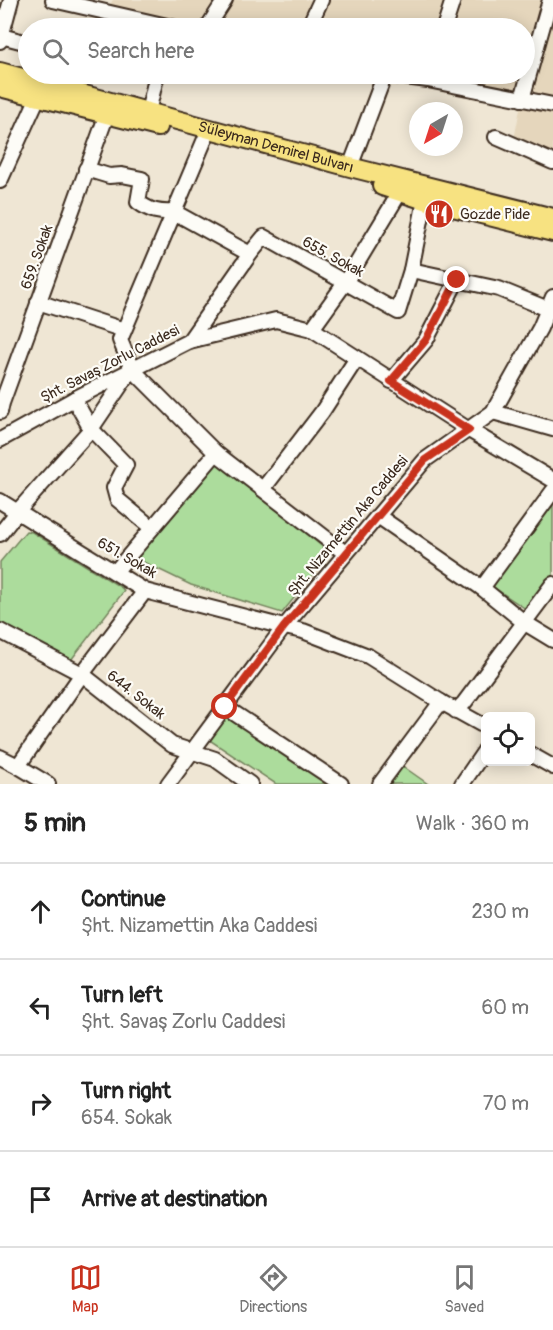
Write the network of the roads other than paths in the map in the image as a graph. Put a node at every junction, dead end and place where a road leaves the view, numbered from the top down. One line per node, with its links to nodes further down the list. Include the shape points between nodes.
1 (11, 0): 13 (street)
2 (53, 0): 8 (street)
3 (111, 0): 8 (street)
4 (225, 0): 10 (street)
5 (321, 0): 11 (street)
6 (453, 0): 12 (street)
7 (550, 0): 15 (street)
8 (104, 13): 9 (street)
9 (128, 18)
10 (213, 18)
11 (313, 18)
12 (447, 18)
13 (1, 39): 14 (street)
14 (18, 42)
15 (535, 53)
16 (0, 72): 17 (main road, Süleyman Demirel Bulvarı)
17 (18, 74)
18 (71, 84): 27 (main road, Süleyman Demirel Bulvarı)
19 (155, 84): 27 (street)
20 (380, 84): 32 (street)
21 (459, 84): 25 (street)
22 (526, 84): 25 (street)
23 (0, 87): 24 (main road, Süleyman Demirel Bulvarı)
24 (38, 97): 28 (main road, Süleyman Demirel Bulvarı); 34 (street)
25 (522, 99): 26 (street)
26 (553, 105)
27 (148, 112): 32 (main road, Süleyman Demirel Bulvarı)
28 (107, 114): 30 (main road, Süleyman Demirel Bulvarı); 33 (street, 659. Sokak)
29 (496, 136): 31 (street)
30 (206, 139): 35 (main road, Süleyman Demirel Bulvarı); 37 (street)
31 (553, 162)
32 (350, 167): 38 (main road, Süleyman Demirel Bulvarı)
33 (86, 169): 37 (street, via 109,176 142,178 138,202 160,213); 44 (street, 659. Sokak)
34 (0, 181)
35 (400, 192): 36 (main road, Süleyman Demirel Bulvarı); 43 (street)
36 (425, 200): 39 (main road, Süleyman Demirel Bulvarı); 41 (street, 655. Sokak)
37 (174, 212): 40 (street); 47 (street)
38 (553, 218)
39 (553, 232)
40 (250, 254): 43 (street, 655. Sokak, via 264,237); 49 (street, 655. Sokak)
41 (411, 270): 42 (street); 43 (street, 655. Sokak, via 398,312)
42 (457, 280): 45 (street); 52 (street, via 426,340)
43 (345, 283): 46 (street)
44 (38, 302): 47 (street); 54 (street, 659. Sokak)
45 (550, 303): 48 (street, Şht. Nizamettin Aka Caddesi)
46 (312, 329): 49 (street, Şht. Savaş Zorlu Caddesi, via 276,320); 50 (street, Şht. Savaş Zorlu Caddesi)
47 (124, 330): 51 (street, via 120,340)
48 (546, 330): 55 (street, Şht. Nizamettin Aka Caddesi)
49 (189, 341): 51 (street, Şht. Savaş Zorlu Caddesi)
50 (357, 358): 52 (street, Şht. Savaş Zorlu Caddesi); 62 (street)
51 (132, 369): 53 (street, Şht. Savaş Zorlu Caddesi); 56 (street); 60 (street)
52 (391, 381): 58 (street, Şht. Savaş Zorlu Caddesi)
53 (74, 399): 56 (street); 59 (street, Şht. Savaş Zorlu Caddesi)
54 (0, 412)
55 (494, 412): 57 (street); 58 (street, Şht. Nizamettin Aka Caddesi)
56 (91, 429): 65 (street); 67 (street, via 126,465 114,488 117,499)
57 (553, 429)
58 (469, 430): 61 (street, Şht. Savaş Zorlu Caddesi); 66 (street, Şht. Nizamettin Aka Caddesi, via 425,460)
59 (0, 440)
60 (216, 453): 62 (street); 67 (street)
61 (553, 480)
62 (263, 489): 69 (street)
63 (553, 491): 72 (street)
64 (0, 501): 65 (street, 651. Sokak)
65 (18, 511): 68 (street); 70 (street, 651. Sokak)
66 (378, 516): 69 (street, Şht. Nizamettin Aka Caddesi); 72 (street)
67 (152, 528): 70 (street)
68 (0, 534)
69 (345, 553): 75 (street, Şht. Nizamettin Aka Caddesi)
70 (115, 572): 73 (street, 651. Sokak)
71 (553, 584): 74 (street)
72 (482, 588): 74 (street)
73 (145, 591): 75 (street, 651. Sokak); 78 (street)
74 (525, 623): 77 (street); 81 (street)
75 (284, 627): 79 (street, 651. Sokak, via 368,656); 80 (street, Şht. Nizamettin Aka Caddesi)
76 (0, 631): 78 (street, 644. Sokak)
77 (553, 640)
78 (82, 674): 83 (street, 644. Sokak, via 172,745); 87 (street)
79 (441, 702): 81 (street, 651. Sokak); 93 (street)
80 (225, 707): 83 (street, Şht. Nizamettin Aka Caddesi); 92 (street)
81 (456, 711): 82 (street, 651. Sokak)
82 (481, 724)
83 (192, 752): 90 (street, Şht. Nizamettin Aka Caddesi); 91 (street, 644. Sokak, via 215,759)
84 (481, 756): 94 (street)
85 (535, 756): 88 (street)
86 (0, 757): 87 (street)
87 (18, 766): 89 (street)
88 (553, 767)
89 (48, 784)
90 (168, 784)
91 (250, 784)
92 (341, 784)
93 (380, 784)
94 (462, 784)

